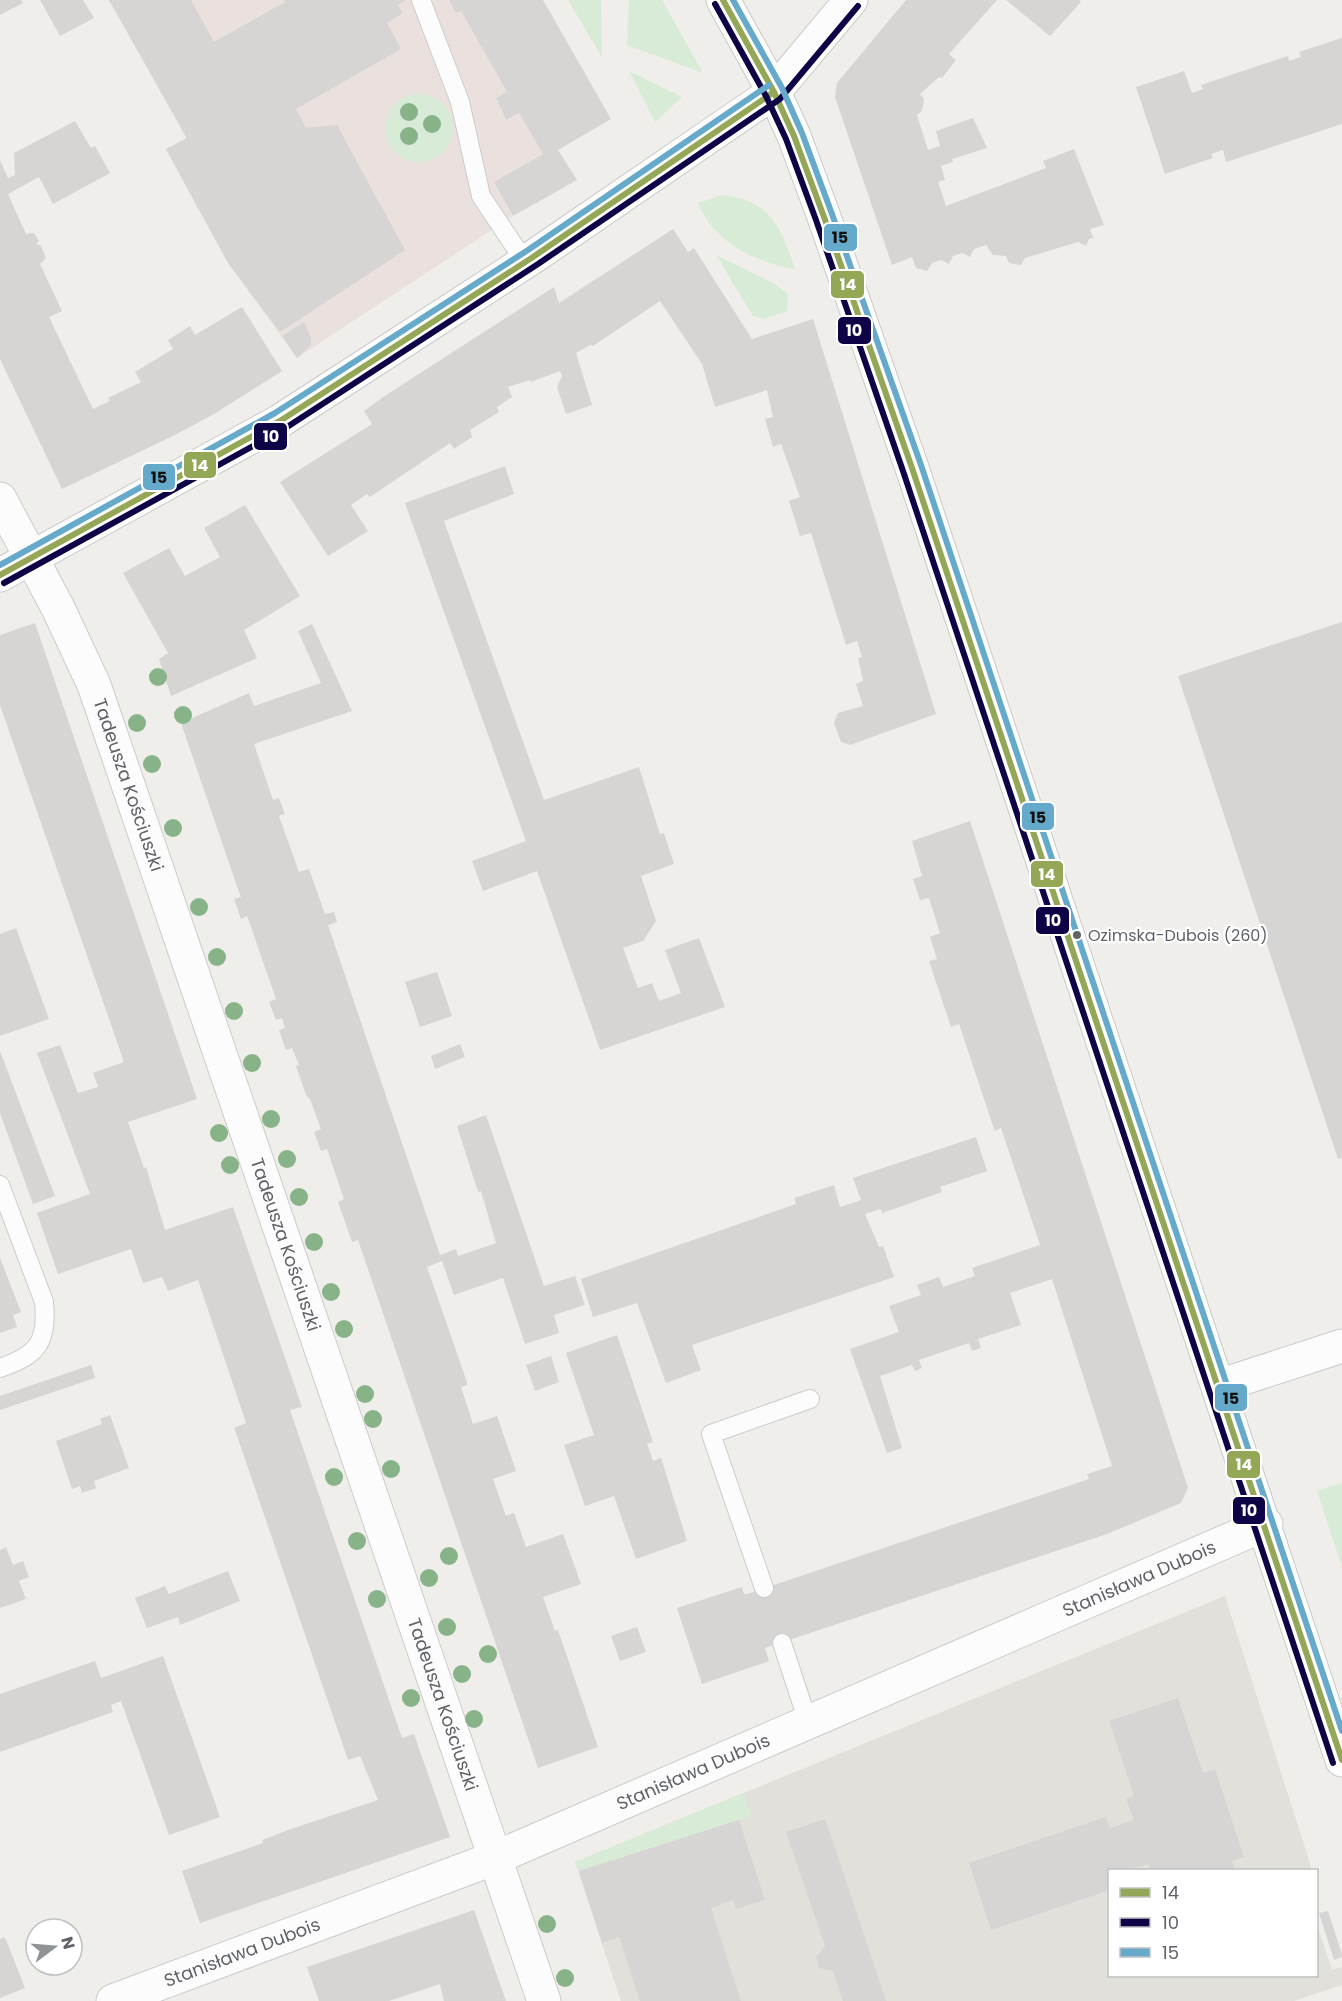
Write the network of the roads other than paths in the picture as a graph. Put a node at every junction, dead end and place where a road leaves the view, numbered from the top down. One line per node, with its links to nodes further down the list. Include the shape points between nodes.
1 (421, 0): 5 (lane, via 460,102 482,196)
2 (723, 0): 4 (street)
3 (851, 0): 4 (street)
4 (774, 92): 5 (street); 12 (street, via 824,217 908,457)
5 (525, 262): 7 (street, via 280,421)
6 (0, 499): 7 (street, Tadeusza Kościuszki)
7 (32, 558): 8 (street); 19 (street, Tadeusza Kościuszki, via 86,665 103,711)
8 (0, 575)
9 (0, 1185): 11 (lane, via 44,1302 46,1322 42,1342 31,1354)
10 (1342, 1346): 12 (street)
11 (0, 1368)
12 (1219, 1386): 14 (street)
13 (810, 1399): 15 (lane, via 711,1434)
14 (1266, 1524): 17 (street, Stanisława Dubois); 18 (street)
15 (764, 1588)
16 (782, 1643): 17 (lane)
17 (808, 1722): 19 (street, Stanisława Dubois)
18 (1342, 1760)
19 (495, 1858): 20 (street, Stanisława Dubois); 21 (street, Tadeusza Kościuszki)
20 (113, 2001)
21 (544, 2001)

